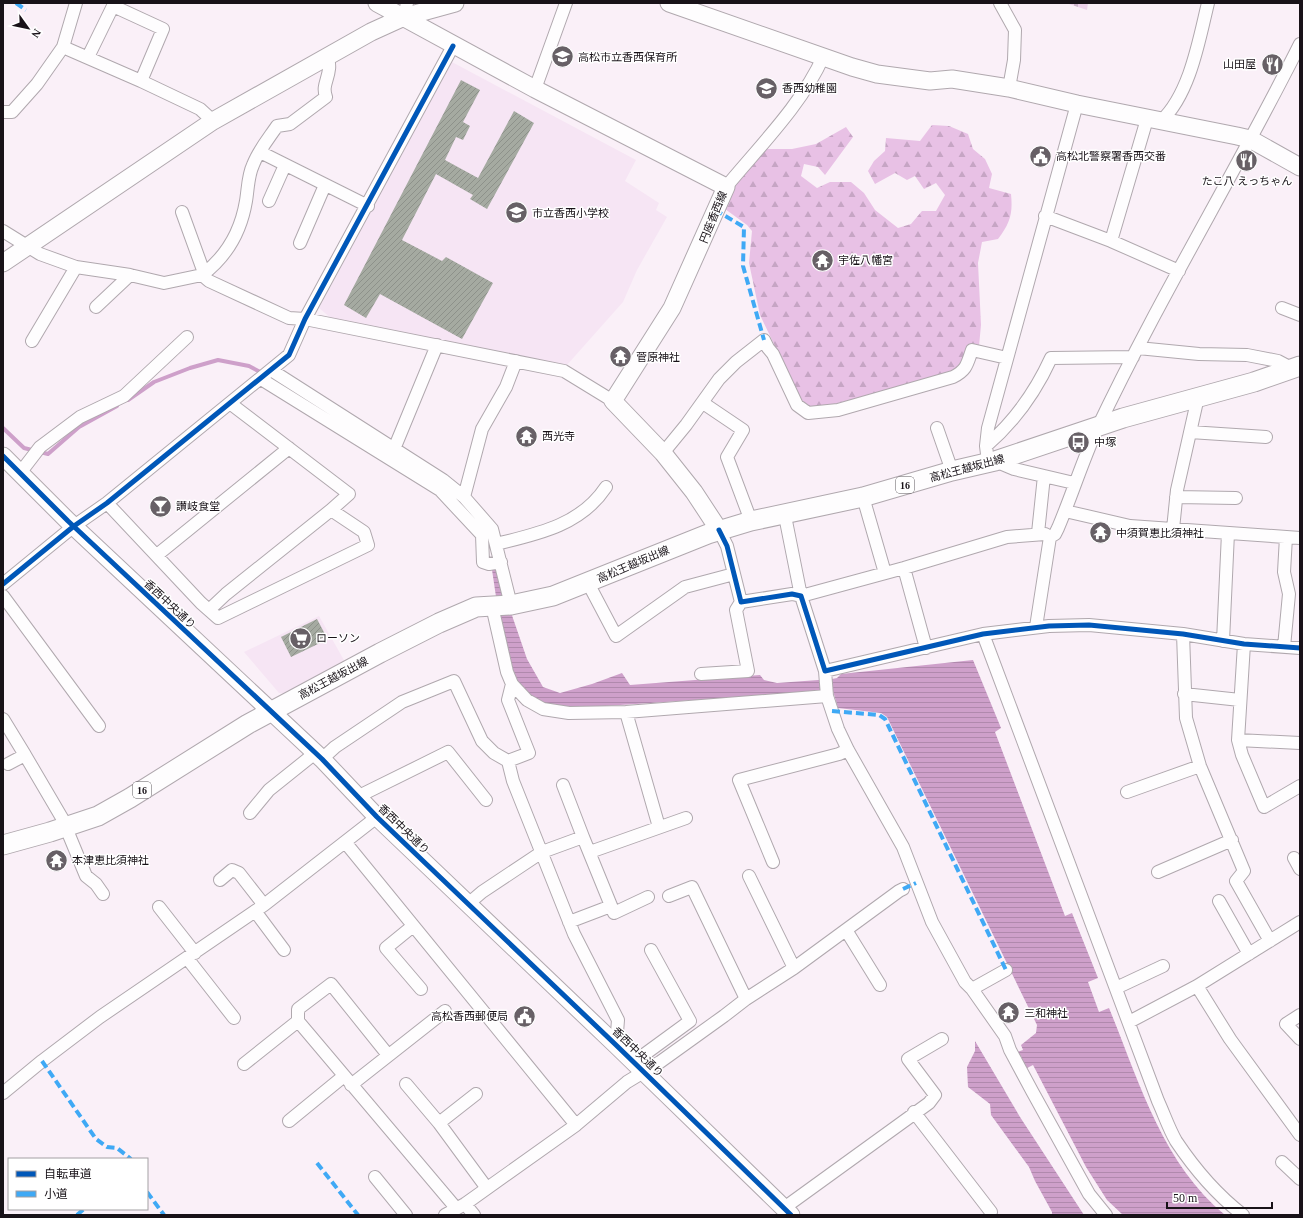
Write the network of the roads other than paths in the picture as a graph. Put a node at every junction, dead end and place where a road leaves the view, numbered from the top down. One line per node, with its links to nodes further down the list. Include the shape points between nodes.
1 (76, 3): 11 (street)
2 (377, 3): 8 (street, 円座香西線)
3 (455, 3): 8 (street)
4 (566, 3): 17 (street)
5 (669, 3): 14 (street)
6 (1000, 3): 16 (street, via 1015,30 1014,60)
7 (1208, 3): 20 (street, via 1181,94 1168,114)
8 (406, 10): 10 (street, 円座香西線); 12 (street)
9 (1300, 44): 22 (street)
10 (453, 46): 17 (street, 円座香西線); 29 (street)
11 (63, 48): 13 (street); 19 (street, via 37,84 12,112)
12 (328, 56): 21 (street); 23 (street, via 330,69 325,81 326,97 290,124 277,126)
13 (88, 57): 15 (street); 15 (street, via 113,6 163,29)
14 (823, 57): 16 (street, via 877,74 930,81 952,79); 27 (street, via 815,75 792,106)
15 (140, 81): 21 (street, via 200,109)
16 (1009, 88): 18 (street)
17 (535, 89): 27 (street, 円座香西線)
18 (1077, 104): 20 (street); 31 (street)
19 (3, 112)
20 (1154, 120): 22 (street); 33 (street)
21 (213, 121): 35 (street)
22 (1250, 139): 25 (street); 38 (street)
23 (260, 152): 24 (street); 40 (street, via 253,165 246,204 235,234 216,265)
24 (285, 165): 26 (street); 28 (street)
25 (1300, 167)
26 (325, 185): 29 (street); 34 (street)
27 (726, 187): 55 (street, 円座香西線, via 672,308)
28 (269, 201)
29 (368, 206): 44 (street)
30 (182, 212): 40 (street, via 203,270)
31 (1045, 216): 33 (street); 49 (street)
32 (3, 231): 35 (street, via 18,238)
33 (1111, 241): 38 (street)
34 (300, 243)
35 (27, 248): 36 (street); 37 (street)
36 (3, 263)
37 (76, 267): 39 (street); 46 (street)
38 (1179, 271): 48 (street)
39 (130, 274): 40 (street, via 164,283); 41 (street)
40 (202, 275): 44 (street, via 209,282 289,318)
41 (96, 308)
42 (1282, 308): 43 (street)
43 (1300, 315)
44 (305, 319): 47 (street); 52 (street, via 289,356)
45 (187, 336): 68 (street, via 124,396 80,417 37,452)
46 (32, 341)
47 (437, 345): 50 (street); 64 (street)
48 (1136, 352): 51 (street, via 1247,355 1278,361); 59 (street); 66 (street, via 1051,358 1039,385 1000,434)
49 (1007, 358): 56 (street, via 972,350 962,372 953,377 838,410 808,413 796,405 764,340 719,379); 66 (street, via 988,428)
50 (516, 361): 55 (street, via 564,371); 72 (street, via 506,387 482,429)
51 (1298, 369): 54 (main road, 高松王越坂出線 / 16)
52 (271, 370): 53 (street); 64 (street)
53 (261, 379): 57 (street); 64 (street)
54 (1198, 398): 59 (main road, 高松王越坂出線 / 16, via 1124,418); 60 (street)
55 (613, 401): 63 (street)
56 (703, 403): 63 (street); 80 (street, via 743,430 727,456)
57 (231, 404): 62 (street); 76 (street)
58 (937, 428): 67 (street)
59 (1098, 428): 66 (main road, 高松王越坂出線 / 16); 70 (street)
60 (1190, 432): 61 (street); 74 (street)
61 (1266, 436)
62 (289, 448): 77 (street, via 349,494); 91 (street)
63 (663, 453): 84 (street, via 694,492)
64 (393, 454): 72 (street, via 442,480); 82 (street, via 440,490)
65 (3, 456): 68 (street, 香西中央通り)
66 (990, 456): 67 (main road, 高松王越坂出線 / 16); 69 (street, via 1014,469)
67 (952, 471): 73 (main road, 高松王越坂出線 / 16)
68 (20, 473): 81 (street, 香西中央通り)
69 (1044, 476): 70 (street); 86 (street)
70 (1074, 483): 78 (street)
71 (606, 487): 90 (street, via 590,507 558,526 543,533)
72 (464, 497): 82 (street)
73 (863, 497): 79 (main road, 高松王越坂出線 / 16); 94 (street)
74 (1176, 497): 75 (street); 83 (street)
75 (1236, 498)
76 (107, 503): 81 (street); 91 (street)
77 (332, 510): 103 (street); 103 (street, via 364,532 368,545 218,618)
78 (1066, 511): 83 (street, via 1130,526); 87 (street, via 1055,534)
79 (784, 516): 80 (main road, 高松王越坂出線 / 16); 99 (street)
80 (751, 522): 84 (main road, 高松王越坂出線 / 16)
81 (74, 526): 97 (street); 119 (street, 香西中央通り)
82 (484, 529): 90 (street, via 492,529); 92 (street, via 483,562)
83 (1173, 529): 85 (street)
84 (719, 530): 95 (street, via 727,546); 96 (main road, 高松王越坂出線 / 16)
85 (1228, 533): 88 (street); 107 (street)
86 (1038, 534): 87 (street); 93 (street, via 1007,537)
87 (1050, 537): 104 (street)
88 (1286, 537): 89 (street); 109 (street, via 1284,572 1289,594)
89 (1300, 538)
90 (496, 544): 92 (street)
91 (157, 555): 103 (street)
92 (495, 563): 101 (street)
93 (904, 568): 94 (street); 110 (street)
94 (885, 573): 99 (street)
95 (734, 574): 96 (street, via 685,587 616,636); 100 (street)
96 (588, 583): 101 (main road, 高松王越坂出線 / 16, via 554,596)
97 (3, 584)
98 (3, 596): 121 (street)
99 (801, 596): 100 (street, via 792,594); 113 (street)
100 (741, 602): 112 (street, via 736,610 748,671)
101 (512, 604): 102 (main road, 高松王越坂出線 / 16)
102 (492, 606): 114 (street); 119 (main road, 高松王越坂出線 / 16, via 476,607 439,623 332,678)
103 (209, 610)
104 (1036, 627): 105 (street); 106 (street, via 1088,625)
105 (983, 634): 110 (street); 175 (street)
106 (1183, 634): 107 (street); 116 (street)
107 (1222, 641): 108 (street)
108 (1244, 644): 109 (street); 117 (street)
109 (1284, 647): 111 (street)
110 (926, 648): 113 (street)
111 (1300, 648)
112 (701, 674)
113 (825, 674): 115 (street)
114 (512, 684): 118 (street, via 527,700 544,710 569,713); 127 (street, via 508,700 529,752)
115 (827, 694): 118 (street); 124 (street)
116 (1184, 694): 117 (street); 129 (street, via 1186,718)
117 (1240, 700): 122 (street)
118 (626, 712): 139 (street)
119 (271, 713): 126 (street, 香西中央通り); 138 (main road, 高松王越坂出線 / 16, via 248,724 104,813)
120 (3, 719): 125 (street)
121 (99, 726)
122 (1238, 740): 123 (street); 131 (street, via 1264,807)
123 (1300, 743)
124 (848, 750): 147 (street, via 740,780); 177 (street, via 903,847 932,922 965,982)
125 (25, 755): 128 (street); 138 (street)
126 (318, 757): 127 (street, via 402,702 454,681 482,741 494,753); 133 (street, 香西中央通り); 135 (street, via 269,790)
127 (508, 761): 144 (street, via 513,781)
128 (8, 764)
129 (1200, 766): 132 (street); 141 (street)
130 (564, 785): 140 (street)
131 (1300, 786)
132 (1127, 792)
133 (357, 797): 134 (street, via 448,752); 136 (street, 香西中央通り)
134 (486, 800)
135 (250, 813)
136 (377, 817): 142 (street); 157 (street, 香西中央通り)
137 (686, 818): 139 (street)
138 (66, 827): 143 (main road, 高松王越坂出線 / 16); 153 (street, via 86,876)
139 (659, 827): 145 (street)
140 (583, 837): 144 (street); 145 (street)
141 (1232, 840): 149 (street); 165 (street, via 1244,871 1236,881)
142 (345, 842): 160 (street); 163 (street)
143 (3, 845)
144 (542, 852): 157 (street); 161 (street)
145 (590, 852): 158 (street)
146 (1294, 858): 148 (street)
147 (773, 862)
148 (1300, 869)
149 (1158, 872)
150 (748, 876): 171 (street)
151 (220, 880): 160 (street, via 232,870 239,873)
152 (904, 889): 164 (street)
153 (103, 894)
154 (669, 896): 178 (street, via 692,887)
155 (648, 897): 158 (street, via 614,913)
156 (1219, 901): 168 (street)
157 (468, 904): 186 (street, 香西中央通り)
158 (611, 906): 161 (street)
159 (159, 907): 169 (street)
160 (259, 908): 166 (street); 169 (street)
161 (569, 922): 186 (street, via 618,1020)
162 (1300, 922): 165 (street)
163 (413, 926): 176 (street, via 386,948); 197 (street)
164 (846, 930): 171 (street); 173 (street)
165 (1270, 941): 168 (street)
166 (284, 950)
167 (651, 950): 189 (street, via 690,1021)
168 (1250, 954): 174 (street)
169 (191, 956): 181 (street); 192 (street, via 100,1017)
170 (1163, 966): 175 (street)
171 (794, 968): 178 (street)
172 (1006, 970): 177 (street)
173 (880, 985)
174 (1197, 986): 183 (street); 198 (street, via 1230,1039)
175 (1116, 988): 183 (street)
176 (421, 989)
177 (972, 989): 209 (street, via 1005,1036 1010,1050 1089,1194)
178 (746, 999): 189 (street, via 724,1016)
179 (445, 1012): 187 (street)
180 (1300, 1015): 184 (street, via 1286,1024)
181 (234, 1018)
182 (298, 1021): 187 (street, via 298,1009 330,984); 188 (street); 190 (street)
183 (1129, 1022): 210 (street, via 1158,1101 1176,1140 1219,1193)
184 (1300, 1038)
185 (942, 1039): 194 (street, via 908,1059 935,1094 929,1103)
186 (616, 1044): 189 (street, 香西中央通り)
187 (388, 1055): 190 (street)
188 (244, 1064)
189 (639, 1067): 197 (street, via 627,1082); 204 (street, 香西中央通り)
190 (348, 1080): 195 (street); 203 (street)
191 (406, 1084): 196 (street)
192 (3, 1093)
193 (476, 1094): 196 (street)
194 (914, 1112): 204 (street); 205 (street)
195 (289, 1121)
196 (439, 1123): 202 (street)
197 (576, 1125): 202 (street)
198 (1300, 1135)
199 (1282, 1162): 201 (street)
200 (375, 1177): 206 (street)
201 (1300, 1179)
202 (486, 1187): 203 (street)
203 (460, 1206): 207 (street); 208 (street)
204 (787, 1212)
205 (991, 1212)
206 (406, 1215)
207 (445, 1215)
208 (474, 1215)
209 (1106, 1215)
210 (1243, 1215)

